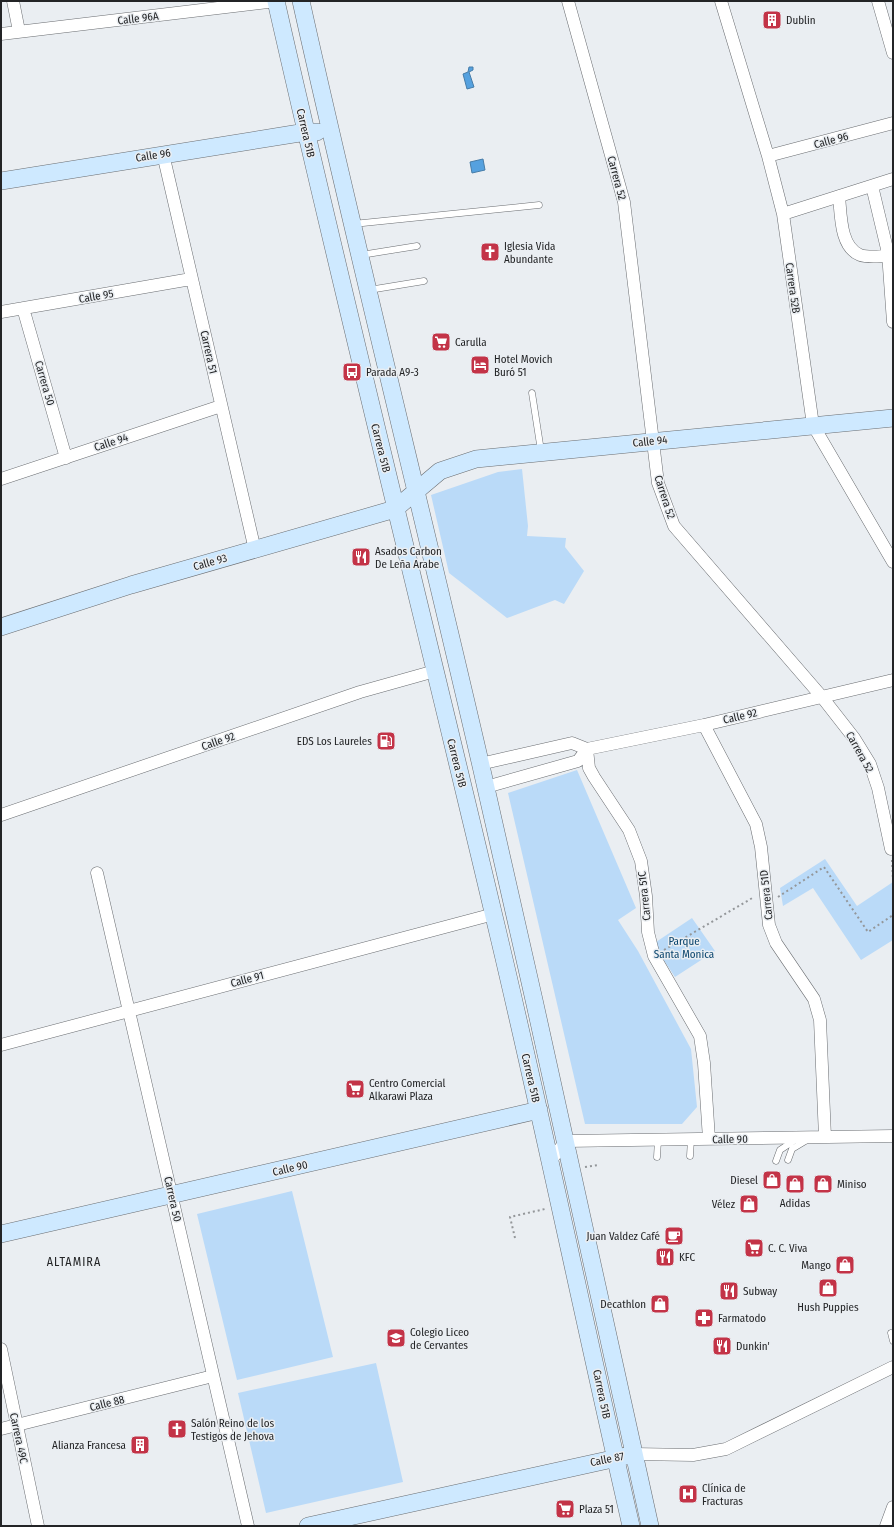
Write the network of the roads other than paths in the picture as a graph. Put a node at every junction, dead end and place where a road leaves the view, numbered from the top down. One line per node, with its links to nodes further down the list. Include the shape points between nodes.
1 (13, 1): 7 (street)
2 (276, 1): 7 (street, Calle 96A); 11 (main road, Carrera 51B)
3 (301, 1): 12 (main road, Carrera 51B)
4 (568, 1): 35 (street, Carrera 52, via 624,202)
5 (721, 1): 14 (street, Carrera 52B)
6 (878, 1): 9 (street)
7 (19, 31): 8 (street, Calle 96A)
8 (1, 34)
9 (893, 53)
10 (893, 123): 14 (street, Calle 96)
11 (306, 132): 12 (main road, Calle 96); 13 (main road, Calle 96); 40 (main road, Carrera 51B)
12 (331, 135): 21 (main road, Carrera 51B)
13 (163, 154): 16 (main road, Calle 96); 25 (street, Carrera 51)
14 (768, 156): 20 (street, Carrera 52B)
15 (893, 179): 17 (street)
16 (1, 181)
17 (872, 186): 18 (street); 24 (street)
18 (839, 196): 20 (street); 24 (street, via 846,242 852,251 862,256)
19 (539, 205): 21 (lane)
20 (782, 214): 34 (street, Carrera 52B)
21 (352, 224): 23 (main road, Carrera 51B)
22 (417, 246): 23 (lane)
23 (359, 256): 27 (main road, Carrera 51B)
24 (889, 256): 30 (street)
25 (191, 279): 28 (street, Calle 95); 32 (street, Carrera 51)
26 (424, 281): 27 (lane)
27 (367, 290): 39 (main road, Carrera 51B)
28 (23, 308): 29 (street, Calle 95); 37 (street, Carrera 50)
29 (1, 312)
30 (893, 322)
31 (532, 392): 36 (lane)
32 (221, 406): 37 (street, Calle 94); 41 (street, Carrera 51)
33 (893, 418): 34 (main road, Calle 94)
34 (813, 425): 35 (main road, Calle 94); 42 (street, Carrera 52B)
35 (652, 441): 36 (main road, Calle 94); 46 (street, Carrera 52, via 658,483 674,526)
36 (541, 453): 39 (main road, Calle 94, via 476,459 440,471)
37 (66, 458): 38 (street, Calle 94)
38 (1, 479)
39 (415, 491): 40 (main road, Calle 93); 49 (main road, Carrera 51B)
40 (395, 509): 41 (main road, Calle 93); 44 (main road, Carrera 51B)
41 (255, 550): 43 (main road, Calle 93, via 131,585)
42 (893, 562)
43 (1, 627)
44 (435, 671): 51 (street, Calle 92, via 360,692); 54 (main road, Carrera 51B)
45 (893, 680): 46 (street, Calle 92)
46 (822, 697): 47 (street, Calle 92); 52 (street, Carrera 52, via 854,738 870,764 878,788)
47 (704, 725): 48 (street, Calle 92); 59 (street, Carrera 51D, via 756,824 767,893 769,925 776,943 814,999 820,1020)
48 (587, 749): 49 (street, Calle 92, via 572,743); 50 (street, via 578,761); 62 (street, Carrera 51C, via 592,772 629,830 641,861 648,932 654,956 700,1036)
49 (480, 764): 50 (main road, Carrera 51B)
50 (486, 787): 63 (main road, Carrera 51B)
51 (1, 815)
52 (891, 849)
53 (97, 873): 55 (street, Carrera 50)
54 (494, 914): 55 (street, Calle 91); 57 (main road, Carrera 51B)
55 (129, 1010): 56 (street, Calle 91); 70 (street, Carrera 50)
56 (1, 1045)
57 (539, 1110): 63 (main road); 67 (main road, Carrera 51B); 70 (main road, Calle 90)
58 (893, 1136): 59 (street, Calle 90)
59 (825, 1137): 60 (street, Calle 90)
60 (806, 1138): 62 (street, Calle 90); 68 (lane, via 792,1149); 69 (lane, via 780,1150)
61 (691, 1139): 62 (street, Calle 90); 64 (street, Calle 90); 65 (lane)
62 (709, 1139)
63 (566, 1140): 64 (street, Calle 90); 67 (street); 79 (main road, Carrera 51B)
64 (658, 1140): 66 (lane)
65 (690, 1156)
66 (657, 1157)
67 (550, 1160): 80 (main road, Carrera 51B)
68 (788, 1160)
69 (776, 1161)
70 (172, 1195): 71 (main road, Calle 90); 76 (street, Carrera 50)
71 (1, 1234)
72 (891, 1333): 73 (lane)
73 (893, 1341)
74 (1, 1349): 77 (street, Carrera 49C)
75 (893, 1367): 79 (street, Calle 87, via 726,1449 693,1455)
76 (213, 1376): 77 (street, Calle 88); 83 (street, Carrera 50)
77 (16, 1426): 78 (street, Calle 88); 82 (street, Carrera 49C)
78 (1, 1429)
79 (634, 1454): 80 (main road, Calle 87); 86 (main road, Carrera 51B)
80 (615, 1457): 84 (main road, Calle 87); 85 (main road, Carrera 51B)
81 (893, 1508): 87 (street)
82 (38, 1526)
83 (248, 1526)
84 (308, 1526)
85 (631, 1526)
86 (650, 1526)
87 (886, 1526)

